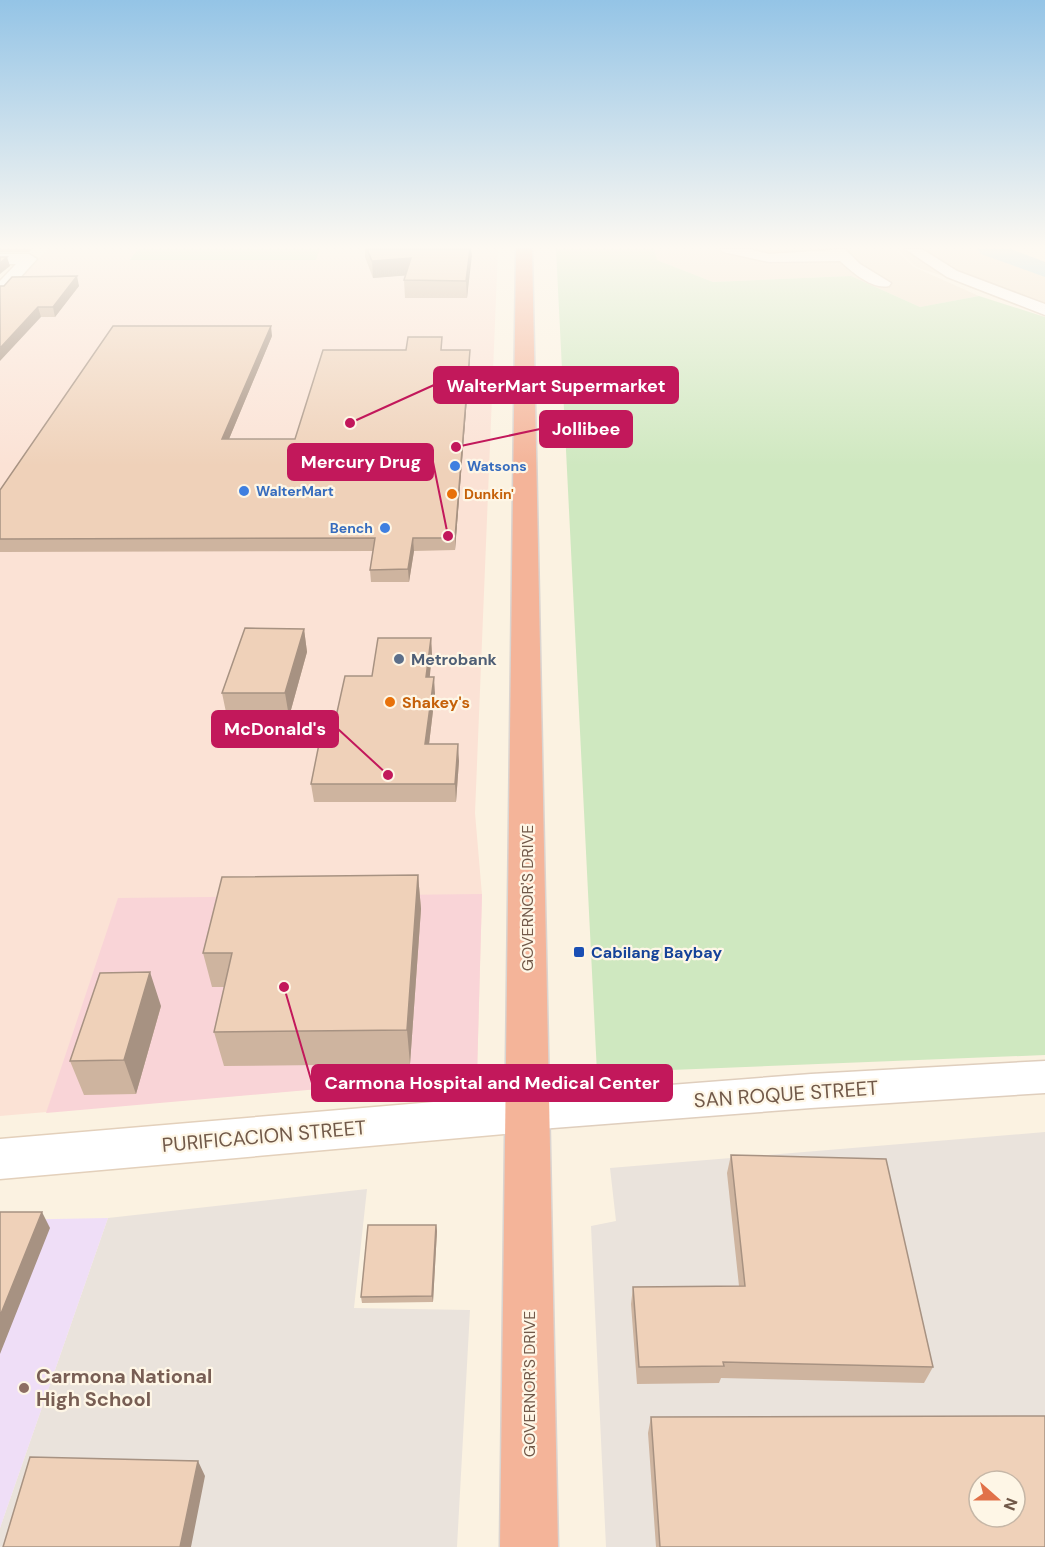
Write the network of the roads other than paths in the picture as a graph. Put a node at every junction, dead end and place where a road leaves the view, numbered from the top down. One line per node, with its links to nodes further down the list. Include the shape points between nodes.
1 (524, 321): 3 (highway, GOVERNOR'S DRIVE)
2 (1045, 1077): 3 (street, SAN ROQUE STREET)
3 (527, 1113): 4 (street, PURIFICACION STREET); 5 (highway, GOVERNOR'S DRIVE)
4 (0, 1159)
5 (529, 1547)

